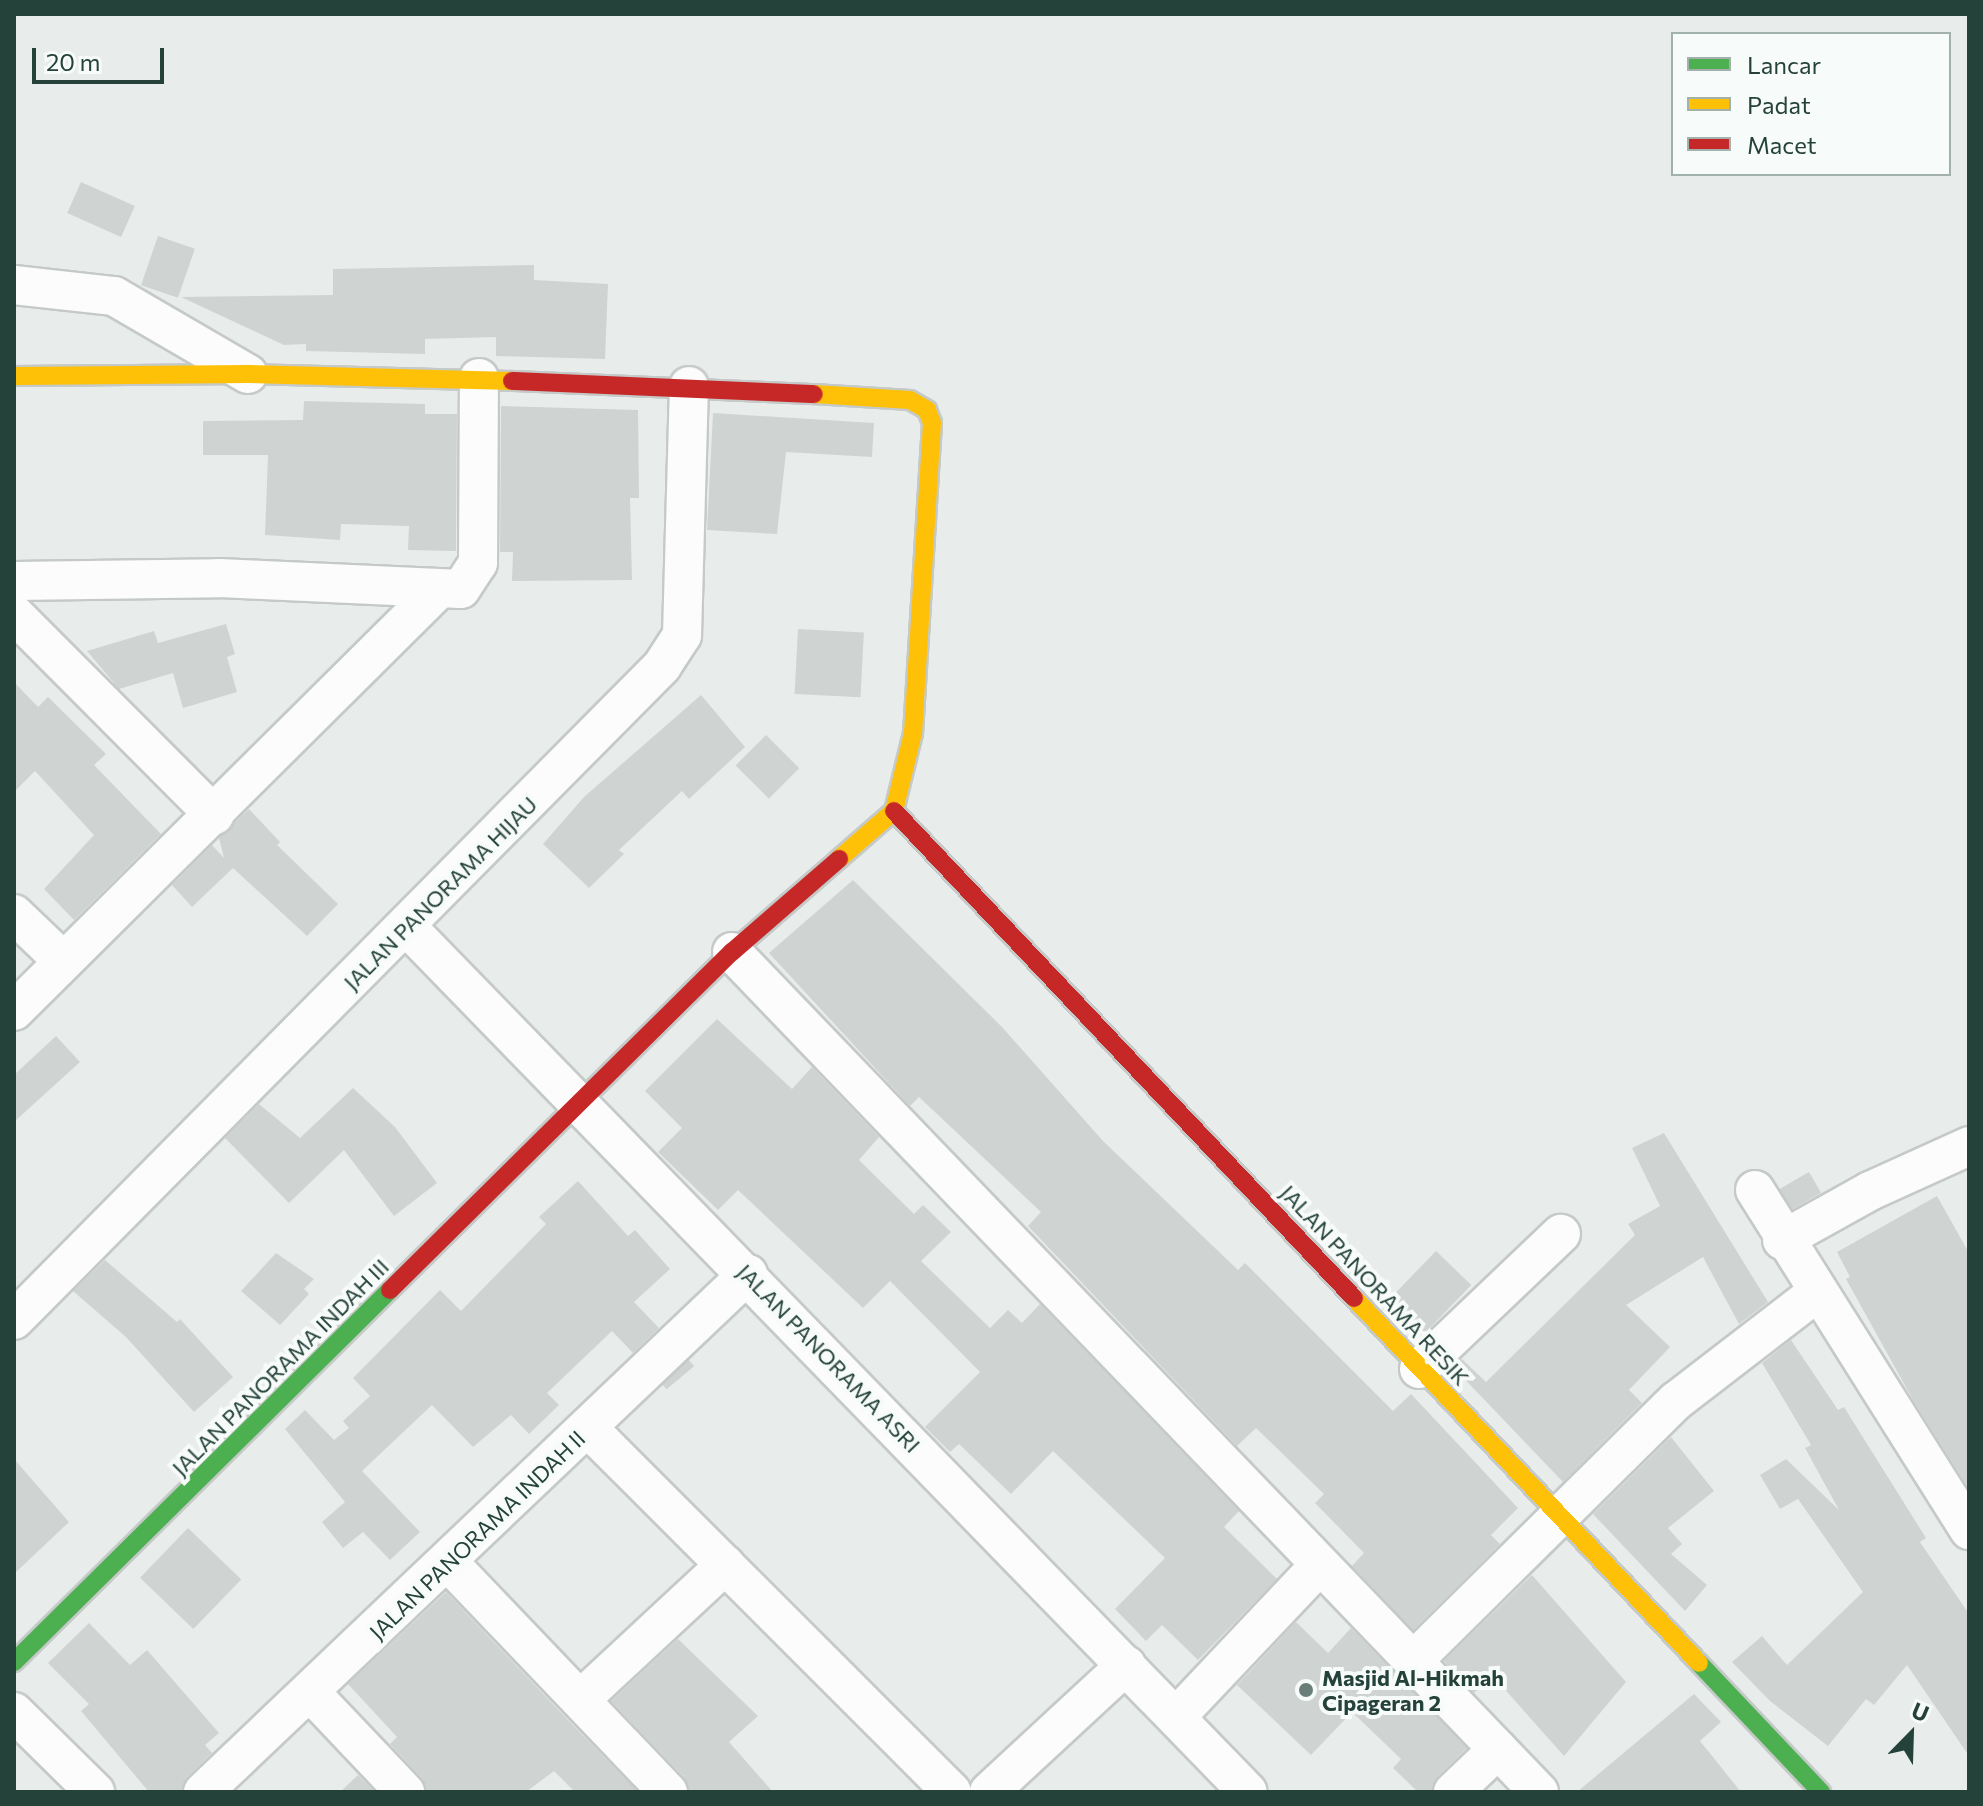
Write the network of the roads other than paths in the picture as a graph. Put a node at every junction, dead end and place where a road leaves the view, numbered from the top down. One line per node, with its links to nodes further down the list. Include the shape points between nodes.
1 (14, 285): 2 (street, via 114,296)
2 (248, 374): 3 (street); 4 (street)
3 (14, 376)
4 (479, 378): 5 (street); 7 (street, via 478,563 461,589)
5 (689, 386): 9 (street, via 910,400 927,410 932,423 913,733); 12 (street, JALAN PANORAMA HIJAU, via 682,635 662,666)
6 (14, 581): 7 (street, via 219,578)
7 (438, 590): 10 (street)
8 (14, 614): 10 (street)
9 (894, 811): 13 (street, JALAN PANORAMA INDAH III); 24 (street, JALAN PANORAMA RESIK)
10 (214, 815): 14 (street)
11 (14, 914): 14 (street)
12 (407, 927): 16 (street, JALAN PANORAMA ASRI); 23 (street, JALAN PANORAMA HIJAU)
13 (732, 952): 16 (street, JALAN PANORAMA INDAH III); 30 (street)
14 (62, 960): 15 (street)
15 (14, 1011)
16 (580, 1105): 21 (street, JALAN PANORAMA ASRI); 32 (street, JALAN PANORAMA INDAH III)
17 (1968, 1149): 20 (street, via 1870,1191)
18 (1755, 1190): 20 (street)
19 (1561, 1234): 24 (street)
20 (1782, 1240): 22 (street)
21 (748, 1274): 25 (street, JALAN PANORAMA INDAH II); 33 (street, JALAN PANORAMA ASRI)
22 (1816, 1293): 26 (street, via 1713,1369); 27 (street)
23 (14, 1320)
24 (1419, 1369): 26 (street, JALAN PANORAMA RESIK)
25 (589, 1429): 28 (street, JALAN PANORAMA INDAH II); 29 (street)
26 (1560, 1511): 31 (street); 48 (street, JALAN PANORAMA RESIK)
27 (1969, 1530)
28 (449, 1563): 34 (street, JALAN PANORAMA INDAH II); 35 (street)
29 (725, 1565): 35 (street); 43 (street)
30 (1318, 1567): 31 (street); 37 (street)
31 (1414, 1660): 38 (street)
32 (14, 1662)
33 (1126, 1665): 37 (street, JALAN PANORAMA ASRI); 44 (street)
34 (311, 1693): 40 (street, JALAN PANORAMA INDAH II); 41 (street)
35 (581, 1699): 42 (street)
36 (14, 1712): 39 (street)
37 (1176, 1717): 45 (street, JALAN PANORAMA ASRI)
38 (1498, 1749): 46 (street); 47 (street)
39 (95, 1792)
40 (203, 1792)
41 (405, 1792)
42 (668, 1792)
43 (952, 1792)
44 (989, 1792)
45 (1248, 1792)
46 (1453, 1792)
47 (1539, 1792)
48 (1821, 1792)

